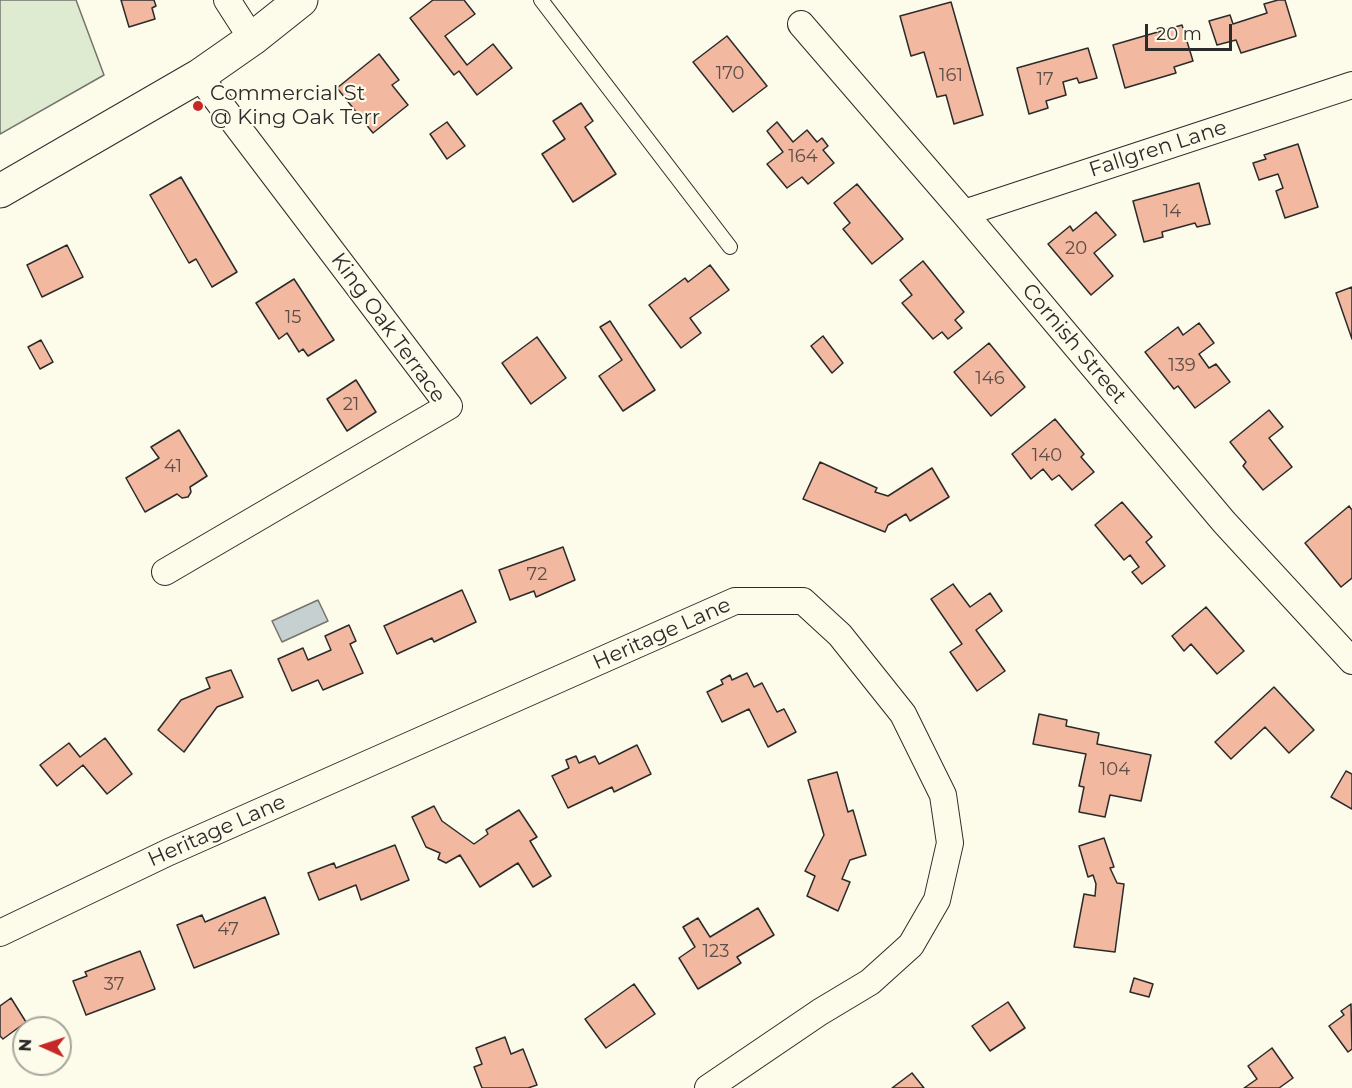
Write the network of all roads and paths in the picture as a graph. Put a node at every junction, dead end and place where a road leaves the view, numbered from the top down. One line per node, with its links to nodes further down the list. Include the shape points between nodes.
1 (227, 0): 5 (street)
2 (301, 0): 5 (main road)
3 (541, 0): 10 (lane)
4 (801, 24): 9 (street, Cornish Street)
5 (252, 39): 6 (main road)
6 (198, 76): 8 (main road); 11 (street, King Oak Terrace, via 449,405)
7 (1352, 85): 9 (street, Fallgren Lane)
8 (0, 191)
9 (964, 213): 12 (street, Cornish Street, via 1224,522)
10 (730, 247)
11 (165, 572)
12 (1352, 661)
13 (0, 933): 14 (street, Heritage Lane, via 169,852 735,601 803,601 840,635 903,714 943,795 950,843 937,900 911,945 870,982)
14 (708, 1088)

